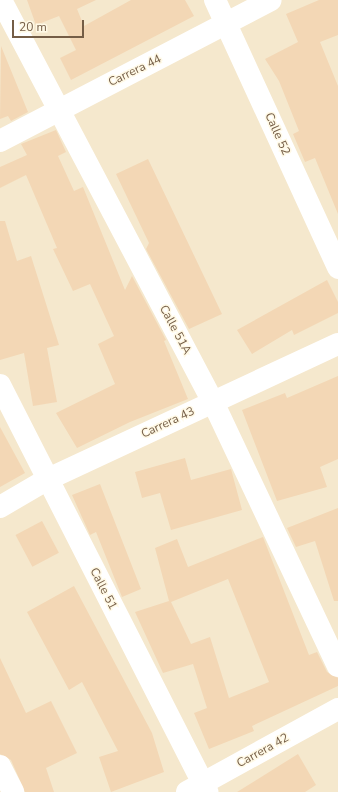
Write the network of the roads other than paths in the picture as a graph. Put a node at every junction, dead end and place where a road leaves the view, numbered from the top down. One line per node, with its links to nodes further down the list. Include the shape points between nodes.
1 (1, 0): 5 (street, Calle 51A)
2 (215, 0): 4 (street, Calle 52)
3 (271, 0): 4 (street, Carrera 44)
4 (228, 25): 5 (street, Carrera 44); 7 (street, Calle 52)
5 (56, 110): 6 (street, Carrera 44); 10 (street, Calle 51A)
6 (0, 141)
7 (338, 268)
8 (338, 344): 10 (street, Carrera 43)
9 (0, 385): 11 (street, Calle 51)
10 (214, 402): 11 (street, Carrera 43); 13 (street, Calle 51A)
11 (46, 480): 12 (street, Carrera 43); 16 (street, Calle 51)
12 (0, 507)
13 (338, 666)
14 (338, 709): 16 (street, Carrera 42)
15 (0, 766): 17 (street)
16 (199, 790)
17 (13, 792)

